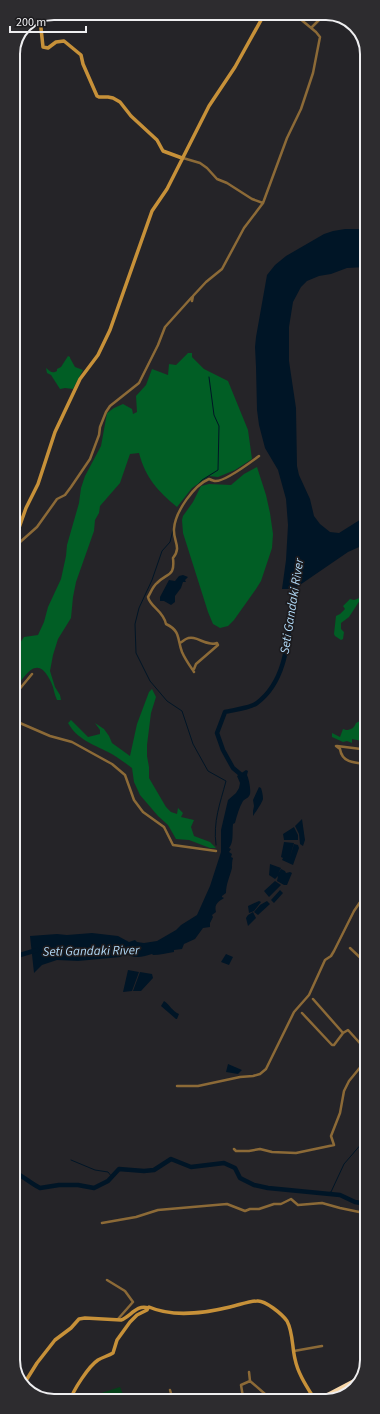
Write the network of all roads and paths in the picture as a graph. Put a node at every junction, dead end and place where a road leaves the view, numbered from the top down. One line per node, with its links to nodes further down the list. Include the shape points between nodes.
1 (261, 20): 6 (main road, via 235,67 209,106)
2 (302, 20): 5 (street)
3 (319, 20): 5 (street)
4 (40, 23): 6 (main road, via 43,47 48,48 56,42 64,42 80,53 96,96 117,99 157,140 162,150)
5 (311, 28): 7 (street, via 320,37 313,73)
6 (182, 158): 7 (street, via 200,163 217,180); 11 (main road, via 167,189 149,216 110,330 98,355 80,379 55,432 38,484)
7 (263, 204): 8 (street, via 244,228 222,269)
8 (193, 296): 9 (street); 12 (street, via 165,327 139,384 106,412 90,459 71,487 65,495 57,499 37,527)
9 (192, 301)
10 (259, 456): 13 (street, via 241,470 219,481 209,479 202,482 181,508 174,528 178,553 173,558 174,567 172,572 156,583 148,597 149,602 164,616 166,624 174,627)
11 (20, 525)
12 (20, 542)
13 (180, 643): 13 (street, via 187,638 218,645 196,664 193,670 183,654)
14 (32, 674): 15 (street)
15 (20, 689)
16 (20, 723): 19 (street, via 72,742 112,764 125,775 134,800 144,812 164,827 173,845)
17 (360, 749): 18 (street, via 336,746 344,759)
18 (360, 763)
19 (216, 851)
20 (360, 902): 28 (street, via 331,956 325,960 309,995 294,1012 266,1069 253,1076 198,1086)
21 (350, 948): 22 (street)
22 (360, 957)
23 (313, 999): 25 (street)
24 (302, 1013): 25 (street, via 332,1045)
25 (343, 1033): 26 (street, via 348,1030)
26 (360, 1043)
27 (360, 1068): 29 (street, via 344,1091 340,1113 331,1136 334,1145 296,1154 260,1149)
28 (177, 1086)
29 (234, 1149)
30 (360, 1212): 31 (street, via 322,1203 298,1205 291,1199 281,1204 245,1211 227,1204 158,1210)
31 (102, 1223)
32 (108, 1280): 34 (street, via 125,1291 133,1302)
33 (148, 1308): 34 (main road, via 136,1309 123,1319); 36 (main road, via 174,1313 203,1312 258,1300 284,1317 290,1329); 43 (main road, via 130,1322 113,1353 94,1364)
34 (117, 1320): 38 (main road, via 79,1319 55,1340)
35 (322, 1346): 36 (street)
36 (294, 1351): 47 (main road, via 303,1380)
37 (249, 1372): 39 (street)
38 (26, 1379)
39 (250, 1381): 45 (street, via 241,1385); 46 (street)
40 (350, 1384): 42 (highway)
41 (170, 1390): 44 (street)
42 (332, 1393)
43 (73, 1394)
44 (171, 1394)
45 (242, 1394)
46 (265, 1394)
47 (311, 1394)

